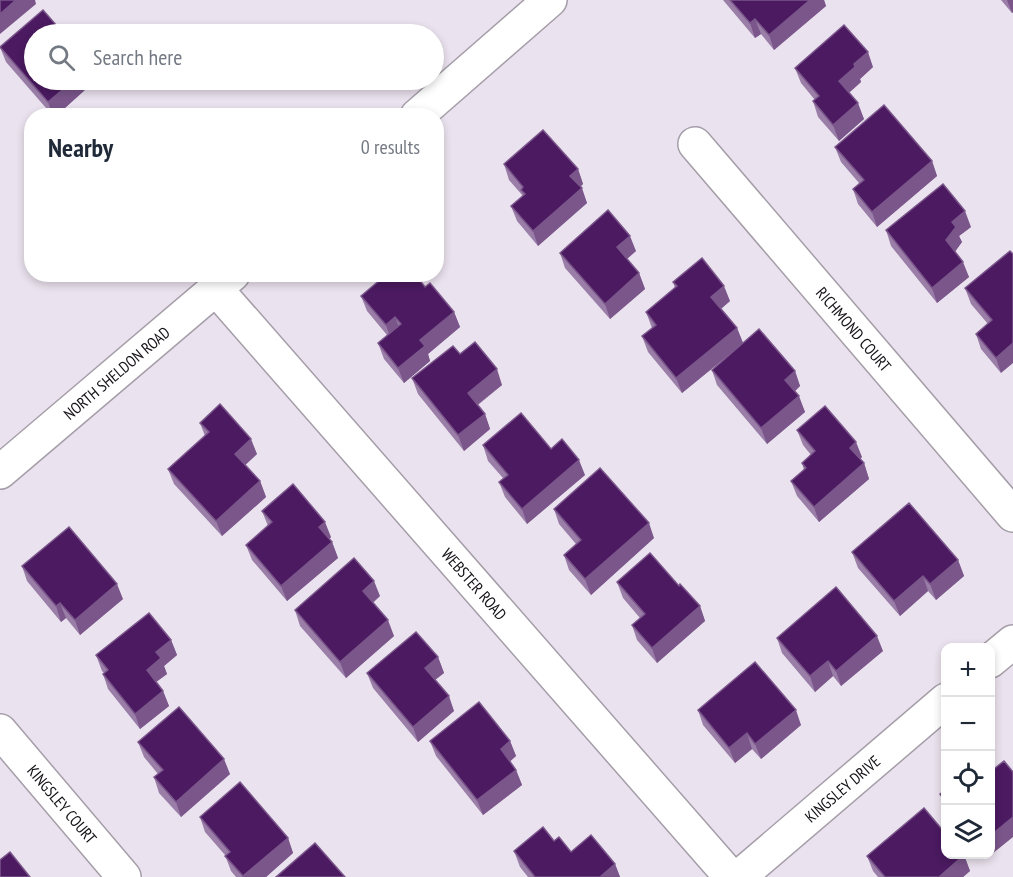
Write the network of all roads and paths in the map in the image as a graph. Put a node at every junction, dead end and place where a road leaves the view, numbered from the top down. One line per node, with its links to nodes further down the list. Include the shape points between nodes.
1 (550, 0): 2 (street)
2 (426, 108)
3 (695, 144): 6 (street, RICHMOND COURT)
4 (225, 282): 5 (street, NORTH SHELDON ROAD); 12 (street, WEBSTER ROAD)
5 (0, 472)
6 (1013, 515)
7 (1013, 642): 8 (street)
8 (995, 658)
9 (941, 703): 13 (street, KINGSLEY DRIVE)
10 (0, 731): 11 (street, KINGSLEY COURT)
11 (124, 877)
12 (731, 877)
13 (739, 877)

